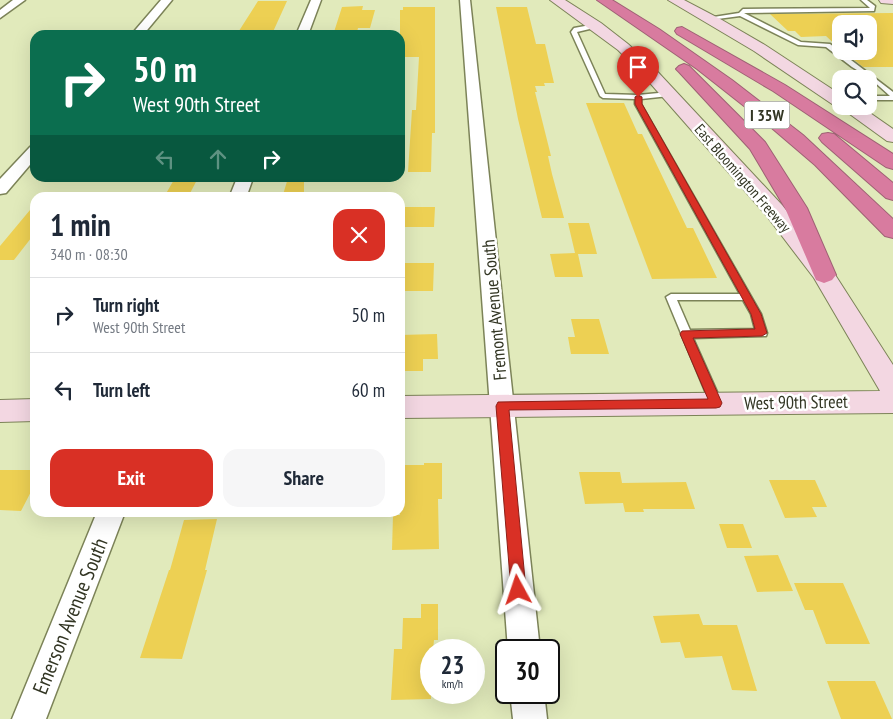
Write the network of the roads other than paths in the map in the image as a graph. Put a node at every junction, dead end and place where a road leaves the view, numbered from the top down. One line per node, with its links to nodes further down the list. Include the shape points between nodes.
1 (20, 0): 12 (street)
2 (168, 0): 17 (street)
3 (316, 0): 18 (street)
4 (465, 0): 38 (street, Fremont Avenue South)
5 (556, 0): 15 (street, East Bloomington Freeway)
6 (603, 0): 13 (highway, I 35W)
7 (674, 0): 14 (street)
8 (864, 0): 11 (lane, via 874,7 872,10 744,11)
9 (885, 0): 10 (street)
10 (893, 0)
11 (741, 14): 14 (lane); 22 (lane, via 800,44 828,45)
12 (0, 15)
13 (629, 15): 31 (highway, I 35W, via 687,53 783,128); 32 (highway, via 758,146 796,208)
14 (710, 18): 21 (street)
15 (596, 26): 20 (street, East Bloomington Freeway, via 623,47); 23 (lane, via 574,32 603,96)
16 (674, 26): 19 (highway, I 35W)
17 (141, 30)
18 (304, 30)
19 (699, 41): 28 (highway, via 779,88); 30 (highway, I 35W, via 825,135)
20 (669, 94): 23 (lane); 32 (street, East Bloomington Freeway, via 774,210)
21 (832, 95)
22 (893, 96): 24 (lane)
23 (638, 97): 33 (lane, via 638,104)
24 (877, 97)
25 (861, 115): 26 (street)
26 (893, 137)
27 (30, 156): 29 (street)
28 (893, 163)
29 (0, 189)
30 (893, 194)
31 (893, 231)
32 (824, 275): 35 (street, East Bloomington Freeway)
33 (747, 297): 34 (lane, via 762,333); 34 (lane, via 671,297)
34 (686, 334): 37 (lane)
35 (893, 389)
36 (893, 402): 37 (street, West 90th Street)
37 (716, 403): 38 (street, West 90th Street)
38 (502, 406): 39 (street, West 90th Street); 43 (street, Fremont Avenue South)
39 (405, 407)
40 (30, 410): 41 (street)
41 (0, 411)
42 (109, 517): 45 (street, Emerson Avenue South)
43 (523, 639)
44 (528, 704): 46 (street)
45 (29, 719)
46 (530, 719)

